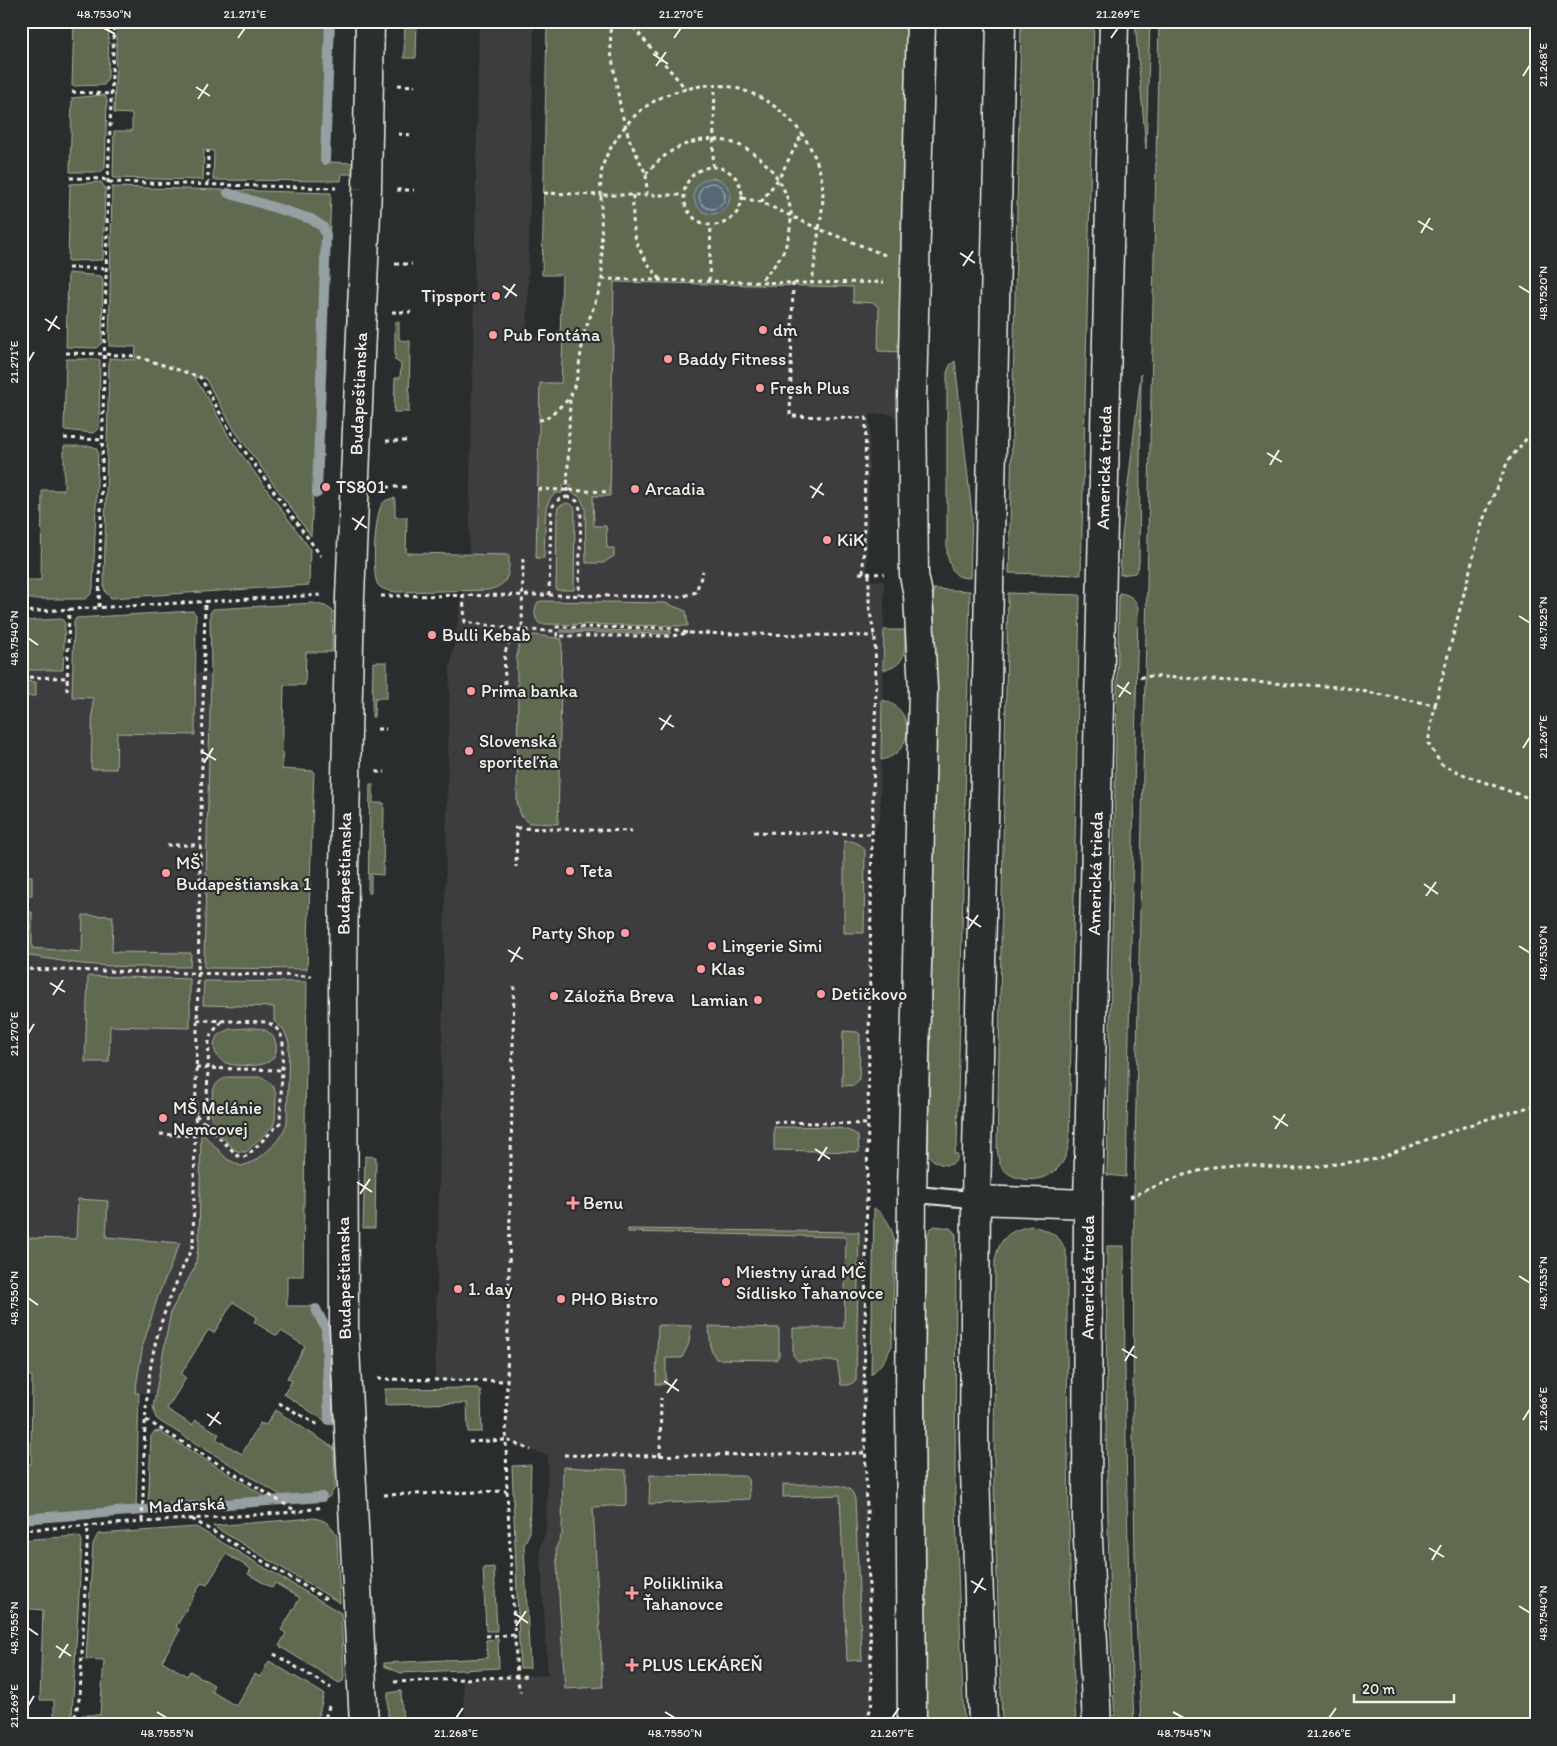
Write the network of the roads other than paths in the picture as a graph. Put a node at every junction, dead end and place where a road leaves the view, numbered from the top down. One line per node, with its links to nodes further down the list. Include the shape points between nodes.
1 (370, 21): 8 (street, Budapeštianska, via 367,189 350,597 343,977 344,1327)
2 (921, 21): 5 (street, via 906,264 912,398 914,575 923,689)
3 (1001, 21): 6 (street)
4 (1114, 21): 7 (street, Americká trieda)
5 (912, 1194): 6 (lane); 9 (street)
6 (976, 1200): 7 (street); 10 (street, via 974,1439)
7 (1088, 1204): 11 (street, Americká trieda, via 1087,1519)
8 (364, 1725)
9 (912, 1725)
10 (983, 1725)
11 (1097, 1725)

